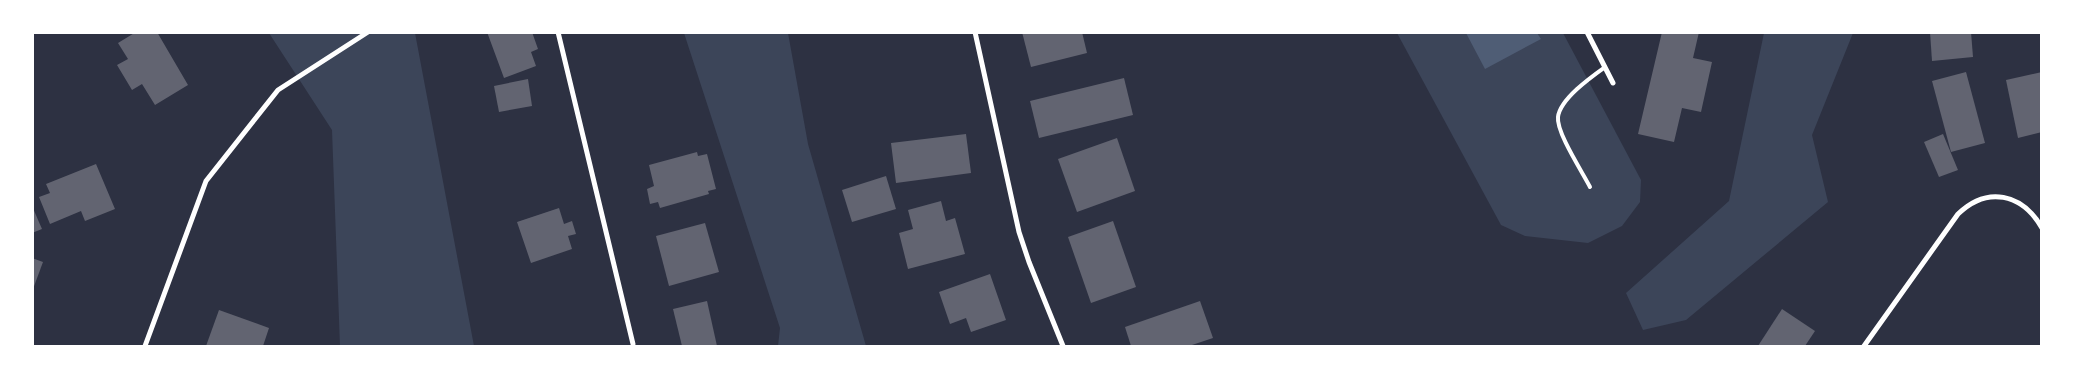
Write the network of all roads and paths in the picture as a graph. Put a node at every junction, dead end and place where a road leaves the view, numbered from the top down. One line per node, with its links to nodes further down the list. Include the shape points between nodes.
1 (368, 32): 10 (street, via 278,90 206,181)
2 (558, 32): 9 (street)
3 (975, 32): 11 (street, via 1019,232)
4 (1587, 32): 5 (street)
5 (1605, 67): 6 (street); 7 (lane, via 1583,83 1563,105 1558,117 1560,131)
6 (1613, 83)
7 (1590, 188)
8 (2042, 228): 12 (street, via 2034,214 2013,200 1993,196 1968,205 1958,214)
9 (633, 345)
10 (145, 346)
11 (1063, 346)
12 (1864, 346)

